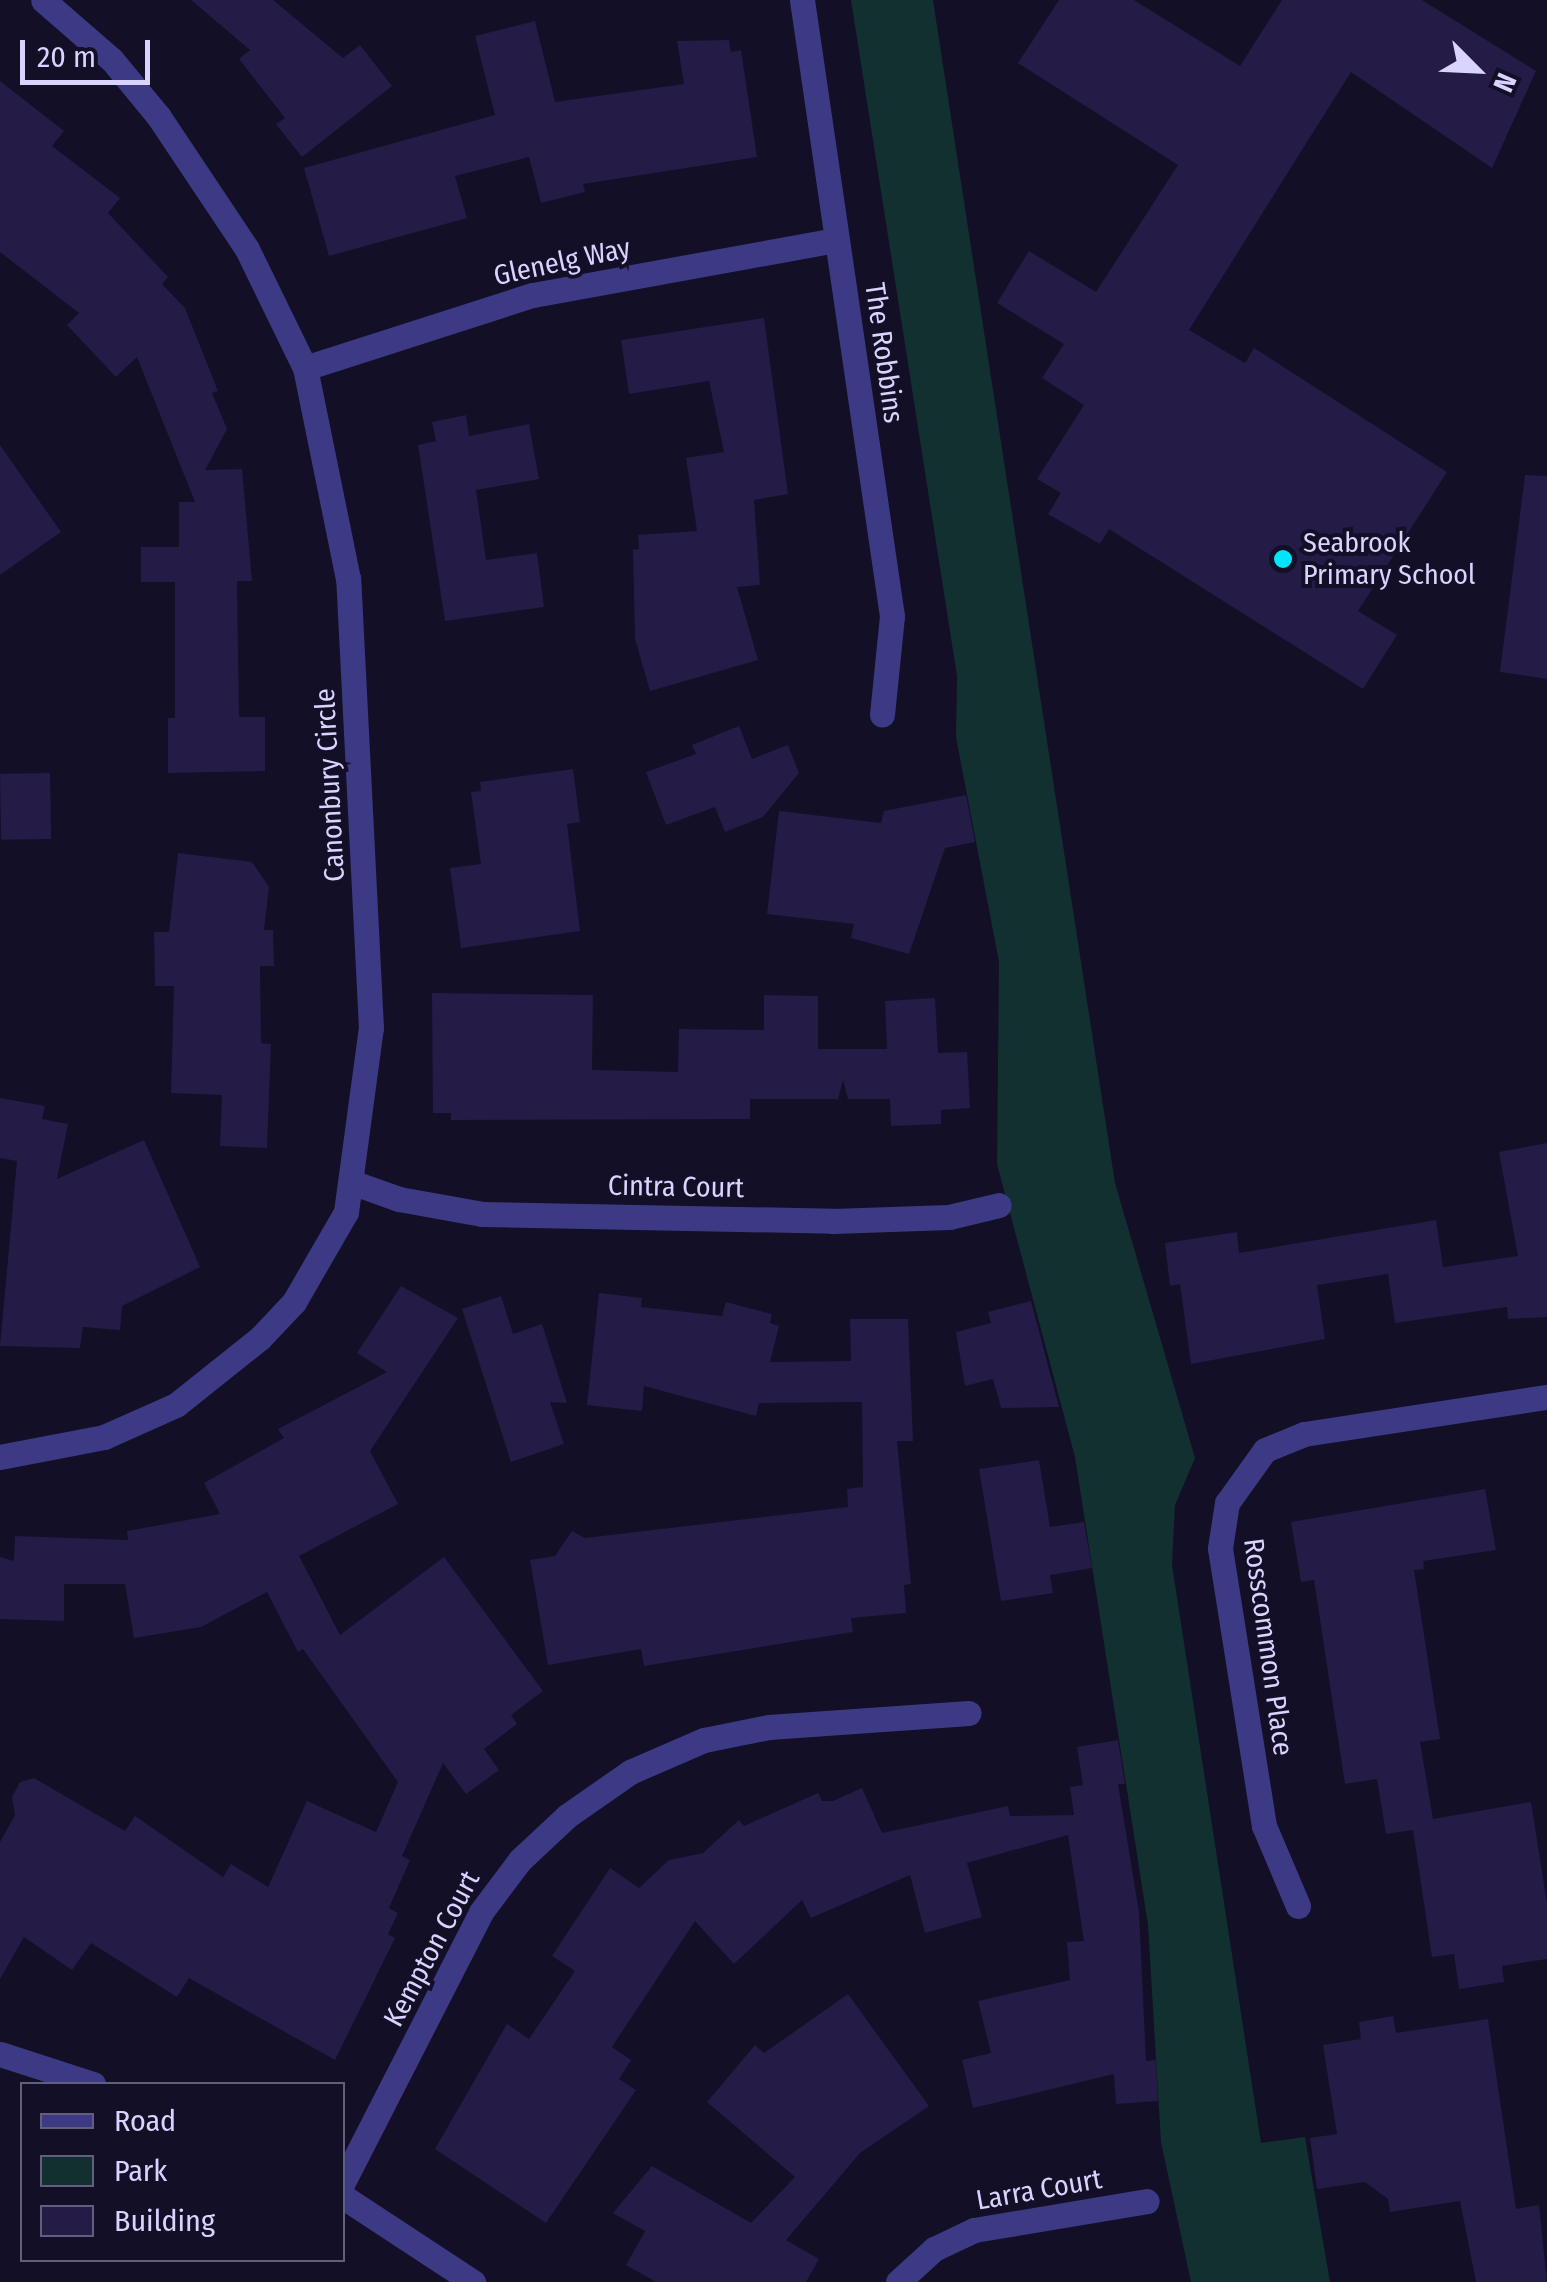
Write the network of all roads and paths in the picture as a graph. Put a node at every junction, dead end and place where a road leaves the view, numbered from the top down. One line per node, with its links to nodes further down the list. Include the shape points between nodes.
1 (44, 0): 4 (street, Canonbury Circle, via 112,60 159,117 246,249)
2 (802, 0): 3 (street, The Robbins)
3 (838, 240): 4 (street, Glenelg Way, via 532,295); 5 (street, The Robbins, via 892,616)
4 (305, 368): 6 (street, Canonbury Circle, via 339,530 353,646 371,1028)
5 (882, 714)
6 (354, 1182): 7 (street, Cintra Court, via 399,1199 482,1214 832,1221 948,1217); 9 (street, Canonbury Circle, via 337,1232 294,1302 222,1372 176,1405 104,1437)
7 (999, 1205)
8 (1547, 1397): 11 (street, Rosscommon Place, via 1304,1434 1265,1450 1227,1503 1220,1548 1264,1826)
9 (0, 1458)
10 (969, 1713): 14 (street, Kempton Court, via 769,1728 704,1740 630,1772 567,1816 520,1860 481,1912)
11 (1298, 1906)
12 (0, 2054): 13 (street)
13 (87, 2082)
14 (345, 2178)
15 (345, 2198): 17 (street)
16 (1147, 2200): 18 (street, Larra Court, via 974,2230 934,2249)
17 (473, 2282)
18 (898, 2282)

